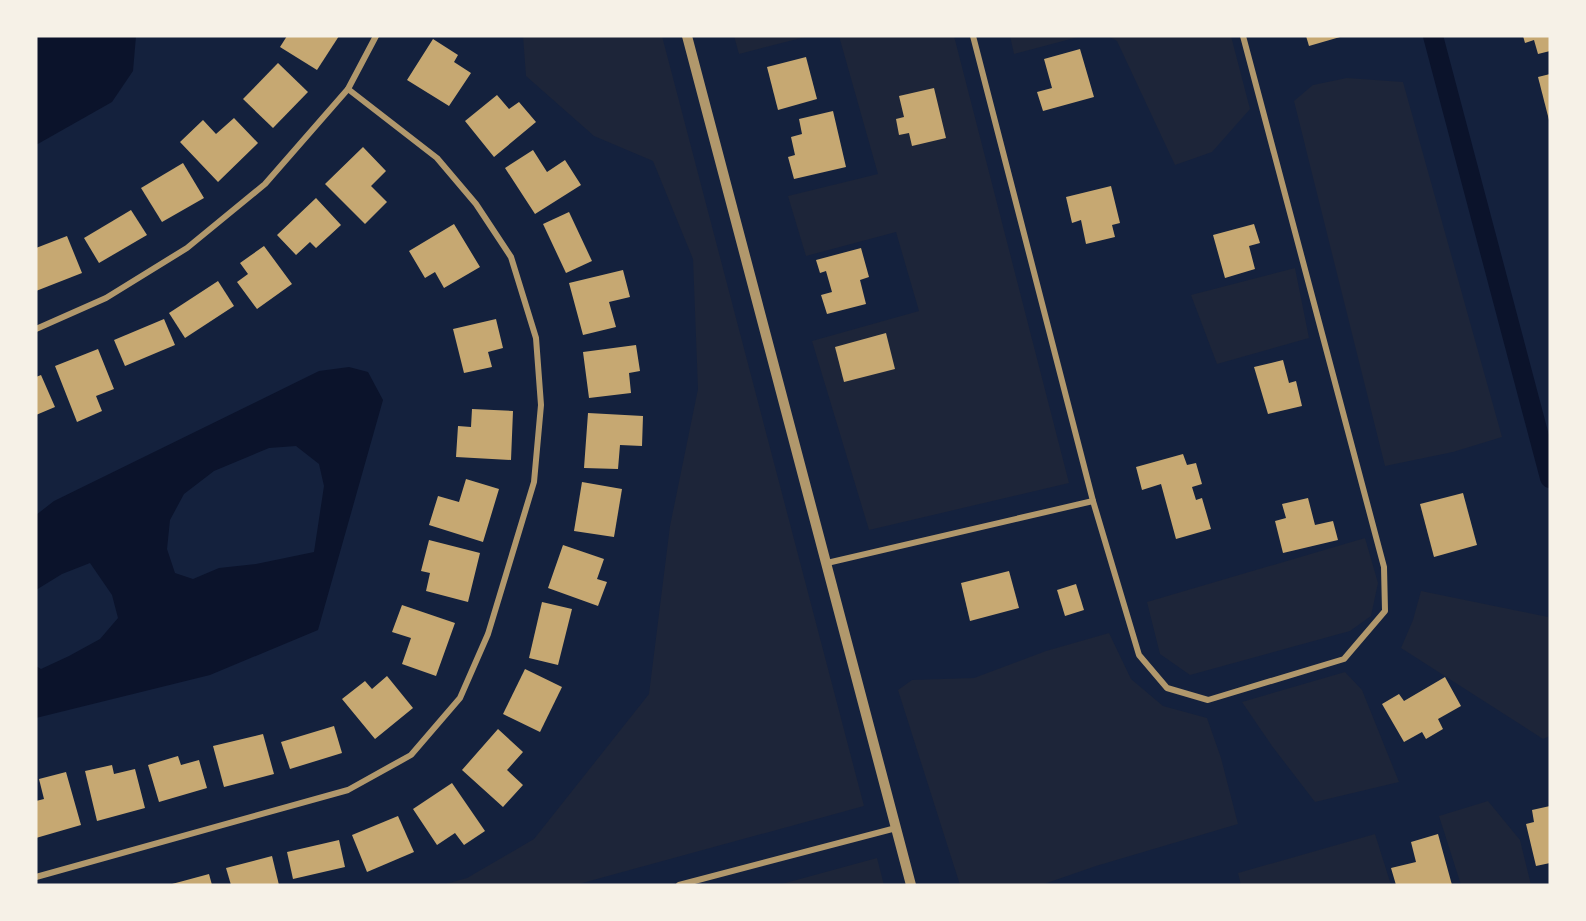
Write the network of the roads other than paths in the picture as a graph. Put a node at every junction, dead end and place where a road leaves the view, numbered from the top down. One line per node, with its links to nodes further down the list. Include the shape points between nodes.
1 (376, 36): 5 (street)
2 (687, 36): 8 (street)
3 (973, 36): 7 (street)
4 (1243, 36): 7 (street, via 1384,567 1385,611 1344,659 1208,700 1167,688 1139,655)
5 (348, 88): 6 (street, via 265,184 187,248 106,298); 10 (street, via 437,158 476,204 511,257 536,338 541,405 534,482 488,634 460,698 411,755 348,790)
6 (36, 329)
7 (1093, 501): 8 (street)
8 (827, 563): 9 (street)
9 (897, 828): 11 (street); 12 (street)
10 (36, 877)
11 (679, 885)
12 (911, 885)

